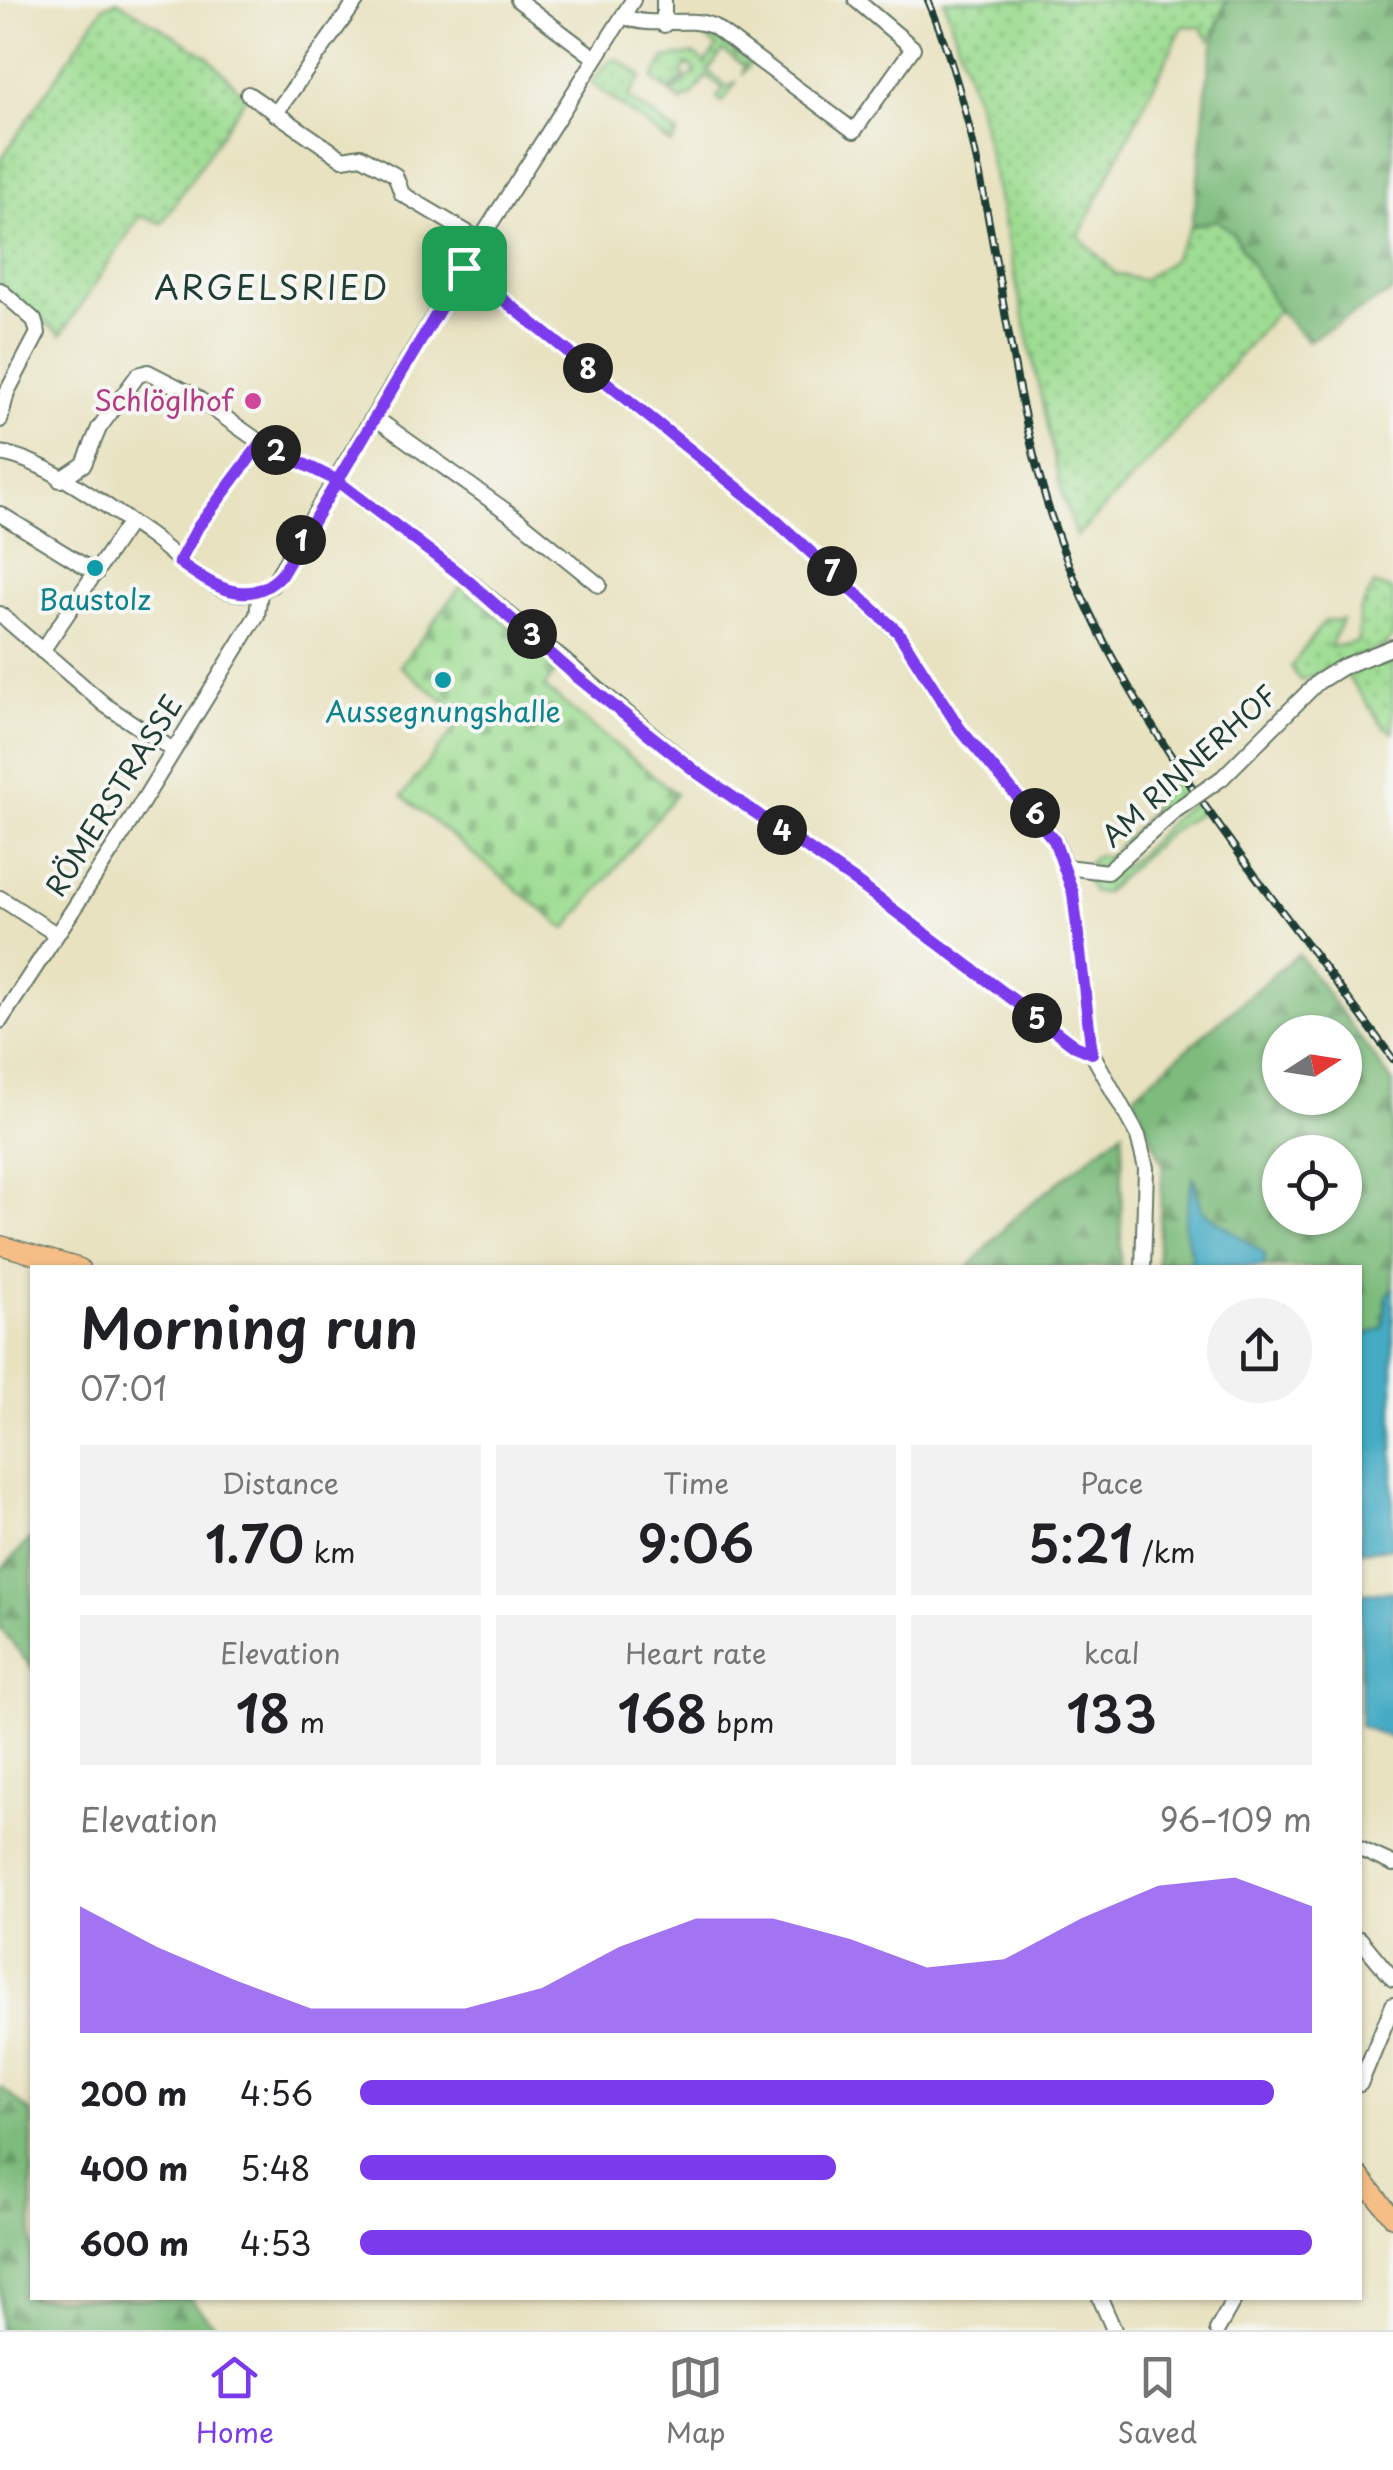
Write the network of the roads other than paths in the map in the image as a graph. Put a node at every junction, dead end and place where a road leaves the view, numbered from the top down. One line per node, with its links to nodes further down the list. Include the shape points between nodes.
1 (357, 0): 10 (street)
2 (518, 0): 8 (street)
3 (632, 0): 6 (street, RÖMERSTRASSE)
4 (664, 0): 7 (street)
5 (856, 0): 7 (street, via 913,48 854,131 713,26)
6 (623, 16): 7 (street); 8 (street, RÖMERSTRASSE)
7 (664, 24)
8 (595, 58): 11 (street, RÖMERSTRASSE)
9 (248, 94): 10 (street)
10 (274, 114): 11 (street, via 343,159 361,156 395,175 402,194)
11 (480, 240): 12 (street, RÖMERSTRASSE)
12 (464, 268): 14 (street, RÖMERSTRASSE); 32 (street, via 760,506 898,632 960,729 1031,807)
13 (0, 290): 15 (street, via 23,308 38,333)
14 (374, 417): 20 (street, RÖMERSTRASSE); 26 (street, via 520,520)
15 (0, 420)
16 (261, 443): 18 (street, via 193,395 142,372 99,428); 20 (street); 24 (street)
17 (0, 453): 19 (street)
18 (84, 464): 19 (street); 21 (street)
19 (60, 480): 21 (street)
20 (336, 480): 27 (street, RÖMERSTRASSE, via 282,574); 36 (street, via 699,774)
21 (86, 495): 23 (street)
22 (0, 514): 25 (street)
23 (129, 523): 24 (street); 25 (street)
24 (179, 562): 27 (street, via 216,586)
25 (96, 573): 30 (street)
26 (598, 585)
27 (260, 592): 31 (street, RÖMERSTRASSE, via 256,614)
28 (0, 614): 30 (street)
29 (1393, 648): 32 (street, AM RINNERHOF, bridge, via 1318,682 1222,778 1107,872)
30 (42, 651): 31 (street)
31 (173, 750): 34 (street, RÖMERSTRASSE)
32 (1066, 867): 36 (street)
33 (0, 898): 34 (street)
34 (56, 934): 35 (street, RÖMERSTRASSE)
35 (0, 1021)
36 (1092, 1053): 39 (street, via 1138,1136 1146,1168)
37 (0, 1245): 38 (main road)
38 (70, 1265)
39 (1143, 1265)
40 (1362, 1849): 41 (street)
41 (1393, 1864)
42 (1362, 1941): 43 (street)
43 (1393, 1979)
44 (1393, 2005): 45 (street)
45 (1362, 2079)
46 (1362, 2179): 47 (main road)
47 (1393, 2218)
48 (1101, 2300): 50 (street)
49 (1234, 2300): 51 (street)
50 (1114, 2330)
51 (1217, 2330)

